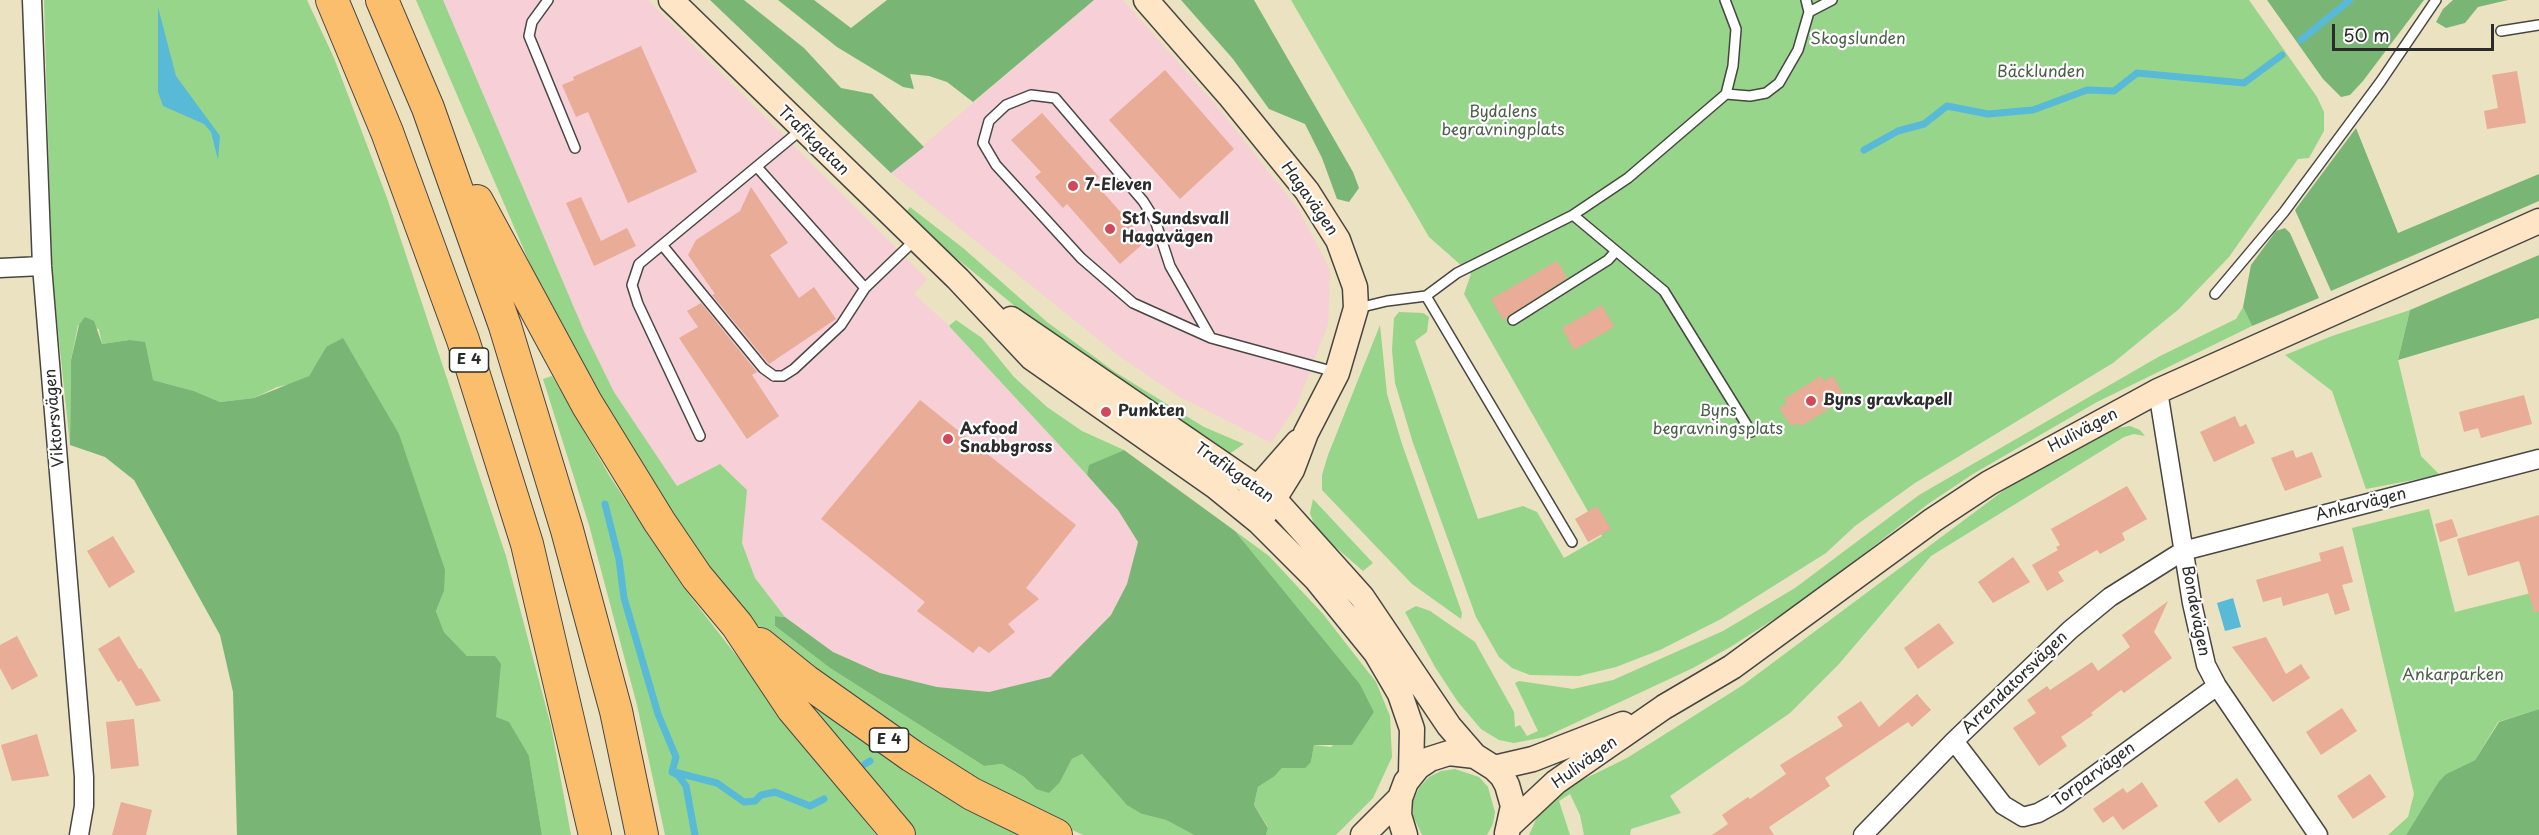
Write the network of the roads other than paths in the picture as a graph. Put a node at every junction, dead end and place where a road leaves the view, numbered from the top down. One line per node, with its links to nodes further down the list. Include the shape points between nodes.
1 (32, 0): 24 (street, Viktorsvägen)
2 (332, 0): 51 (highway, E 4, via 387,132 463,340 527,544)
3 (382, 0): 15 (highway, E 4)
4 (548, 0): 17 (lane, via 532,22 529,36)
5 (671, 0): 16 (main road, Trafikgatan)
6 (1146, 0): 30 (main road, Hagavägen, via 1229,95 1318,207 1338,240 1355,287)
7 (1725, 0): 14 (lane, via 1736,28)
8 (1806, 0): 11 (lane)
9 (1832, 0): 11 (lane)
10 (2436, 0): 28 (lane, via 2284,212)
11 (1809, 12): 14 (lane, via 1798,50 1779,83 1766,93)
12 (2539, 25): 13 (lane)
13 (2501, 32)
14 (1726, 94): 19 (lane, via 1628,178)
15 (428, 108): 42 (highway, E 4, via 622,465 697,577); 52 (highway, E 4, via 505,326 567,530 616,711)
16 (802, 129): 18 (lane); 21 (main road, Trafikgatan)
17 (575, 148)
18 (757, 167): 22 (lane); 27 (lane)
19 (1573, 216): 23 (lane); 29 (lane, via 1457,273)
20 (2539, 221): 34 (main road, Hulivägen)
21 (916, 239): 26 (main road, Trafikgatan); 27 (lane)
22 (663, 246): 27 (lane, via 763,368 774,376 794,369 841,326); 36 (lane, via 639,264 632,285)
23 (1616, 251): 31 (lane, via 1608,260); 35 (lane, via 1664,291)
24 (42, 266): 25 (street); 50 (street, Viktorsvägen, via 84,777)
25 (0, 268)
26 (958, 279): 38 (main road, Trafikgatan, via 1043,343); 39 (main road, Trafikgatan, via 1032,358)
27 (865, 288)
28 (2215, 294)
29 (1426, 296): 30 (lane); 40 (lane)
30 (1356, 309): 33 (main road, Hagavägen)
31 (1513, 320)
32 (1211, 338): 32 (lane, via 1133,303 1082,258 996,165 983,143 988,121 1006,105 1031,95 1055,98 1143,201 1155,220 1170,266); 33 (lane)
33 (1337, 373): 38 (main road, Hagavägen, via 1292,470)
34 (2158, 391): 41 (street, Bondevägen); 44 (main road, Hulivägen, via 1989,483 1742,661)
35 (1751, 432)
36 (700, 436)
37 (2539, 459): 41 (street, Ankarvägen)
38 (1266, 494): 39 (main road, Hagavägen); 46 (main road, Trafikgatan, via 1362,597 1449,726)
39 (1250, 515): 47 (main road, Trafikgatan, via 1316,579 1376,653 1400,694 1412,729)
40 (1572, 542)
41 (2183, 550): 43 (street, Bondevägen, via 2198,638); 45 (street, Arrendatorsvägen, via 2130,583 2078,623)
42 (736, 625): 53 (highway, E 4, via 793,709); 54 (highway, E 4, via 912,756 972,794)
43 (2217, 686): 45 (street, Torparvägen, via 2058,802 2023,817 2003,806); 58 (street, Bondevägen)
44 (1664, 707): 46 (main road, Hulivägen, via 1533,759); 49 (main road, Hulivägen, via 1556,782)
45 (1954, 741): 57 (street, Arrendatorsvägen)
46 (1485, 762): 47 (main road, Hulivägen, via 1449,753 1430,759); 49 (main road, Trafikgatan, via 1507,785 1511,795)
47 (1411, 774): 48 (main road)
48 (1400, 798): 55 (main road); 56 (main road, via 1399,815)
49 (1508, 830)
50 (79, 835)
51 (595, 835)
52 (642, 835)
53 (899, 835)
54 (1056, 835)
55 (1363, 835)
56 (1405, 835)
57 (1863, 835)
58 (2318, 835)

